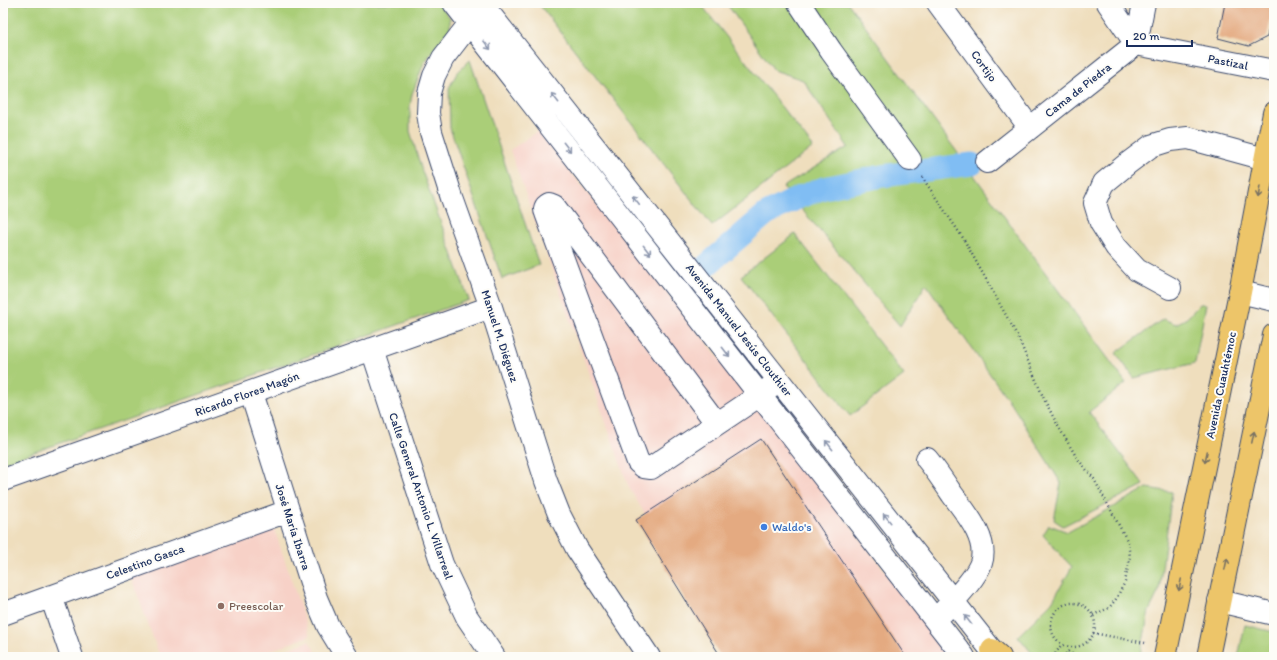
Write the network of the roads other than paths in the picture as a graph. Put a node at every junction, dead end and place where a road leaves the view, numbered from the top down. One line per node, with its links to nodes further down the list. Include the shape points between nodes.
1 (454, 3): 6 (street, Avenida Manuel Jesús Clouthier)
2 (799, 3): 12 (street)
3 (938, 3): 10 (street, Cortijo)
4 (1108, 3): 7 (street)
5 (1144, 3): 7 (street)
6 (479, 12): 17 (street, Manuel M. Diéguez, via 443,58 428,93 428,113 431,132 452,198); 20 (street, Avenida Manuel Jesús Clouthier, one-way to 6); 22 (street, Avenida Manuel Jesús Clouthier, one-way to 22)
7 (1136, 44): 8 (street, Pastizal); 10 (street, Cama de Piedra)
8 (1274, 71)
9 (1274, 113): 11 (main road, Avenida Cuauhtémoc)
10 (1030, 128): 13 (street, Cama de Piedra)
11 (1265, 159): 14 (street, via 1188,138 1170,140 1151,146 1104,183 1095,203 1101,223 1116,247 1137,270); 15 (main road, Avenida Cuauhtémoc, one-way to 15)
12 (910, 160)
13 (987, 162)
14 (1170, 288)
15 (1240, 292): 16 (street); 33 (main road, Avenida Cuauhtémoc, one-way to 33)
16 (1274, 300)
17 (491, 307): 19 (street, Ricardo Flores Magón); 38 (street, Manuel M. Diéguez, via 546,481 559,514 577,549)
18 (1274, 335): 29 (main road, one-way to 18)
19 (372, 349): 21 (street, Ricardo Flores Magón); 37 (street, Calle General Antonio L. Villarreal, via 442,564 468,617)
20 (779, 381): 22 (street); 28 (street, Avenida Manuel Jesús Clouthier, one-way to 20)
21 (251, 392): 25 (street, Ricardo Flores Magón); 26 (street, José María Ibarra)
22 (760, 395): 23 (street); 32 (street, Avenida Manuel Jesús Clouthier)
23 (717, 424): 23 (street, via 554,206 547,206 546,213 638,462 644,467 651,468)
24 (927, 458): 28 (street, via 971,520 983,552 977,572)
25 (3, 480)
26 (288, 511): 27 (street, Celestino Gasca); 36 (street, José María Ibarra, via 316,598 328,626)
27 (52, 596): 30 (street, Celestino Gasca); 35 (street)
28 (953, 601): 32 (street); 34 (street, Avenida Manuel Jesús Clouthier, one-way to 28)
29 (1219, 602): 31 (street); 40 (main road)
30 (3, 614)
31 (1274, 614)
32 (936, 620): 39 (street, Avenida Manuel Jesús Clouthier)
33 (1166, 652)
34 (997, 655)
35 (72, 657)
36 (347, 657)
37 (494, 657)
38 (649, 657)
39 (964, 657)
40 (1208, 657)

